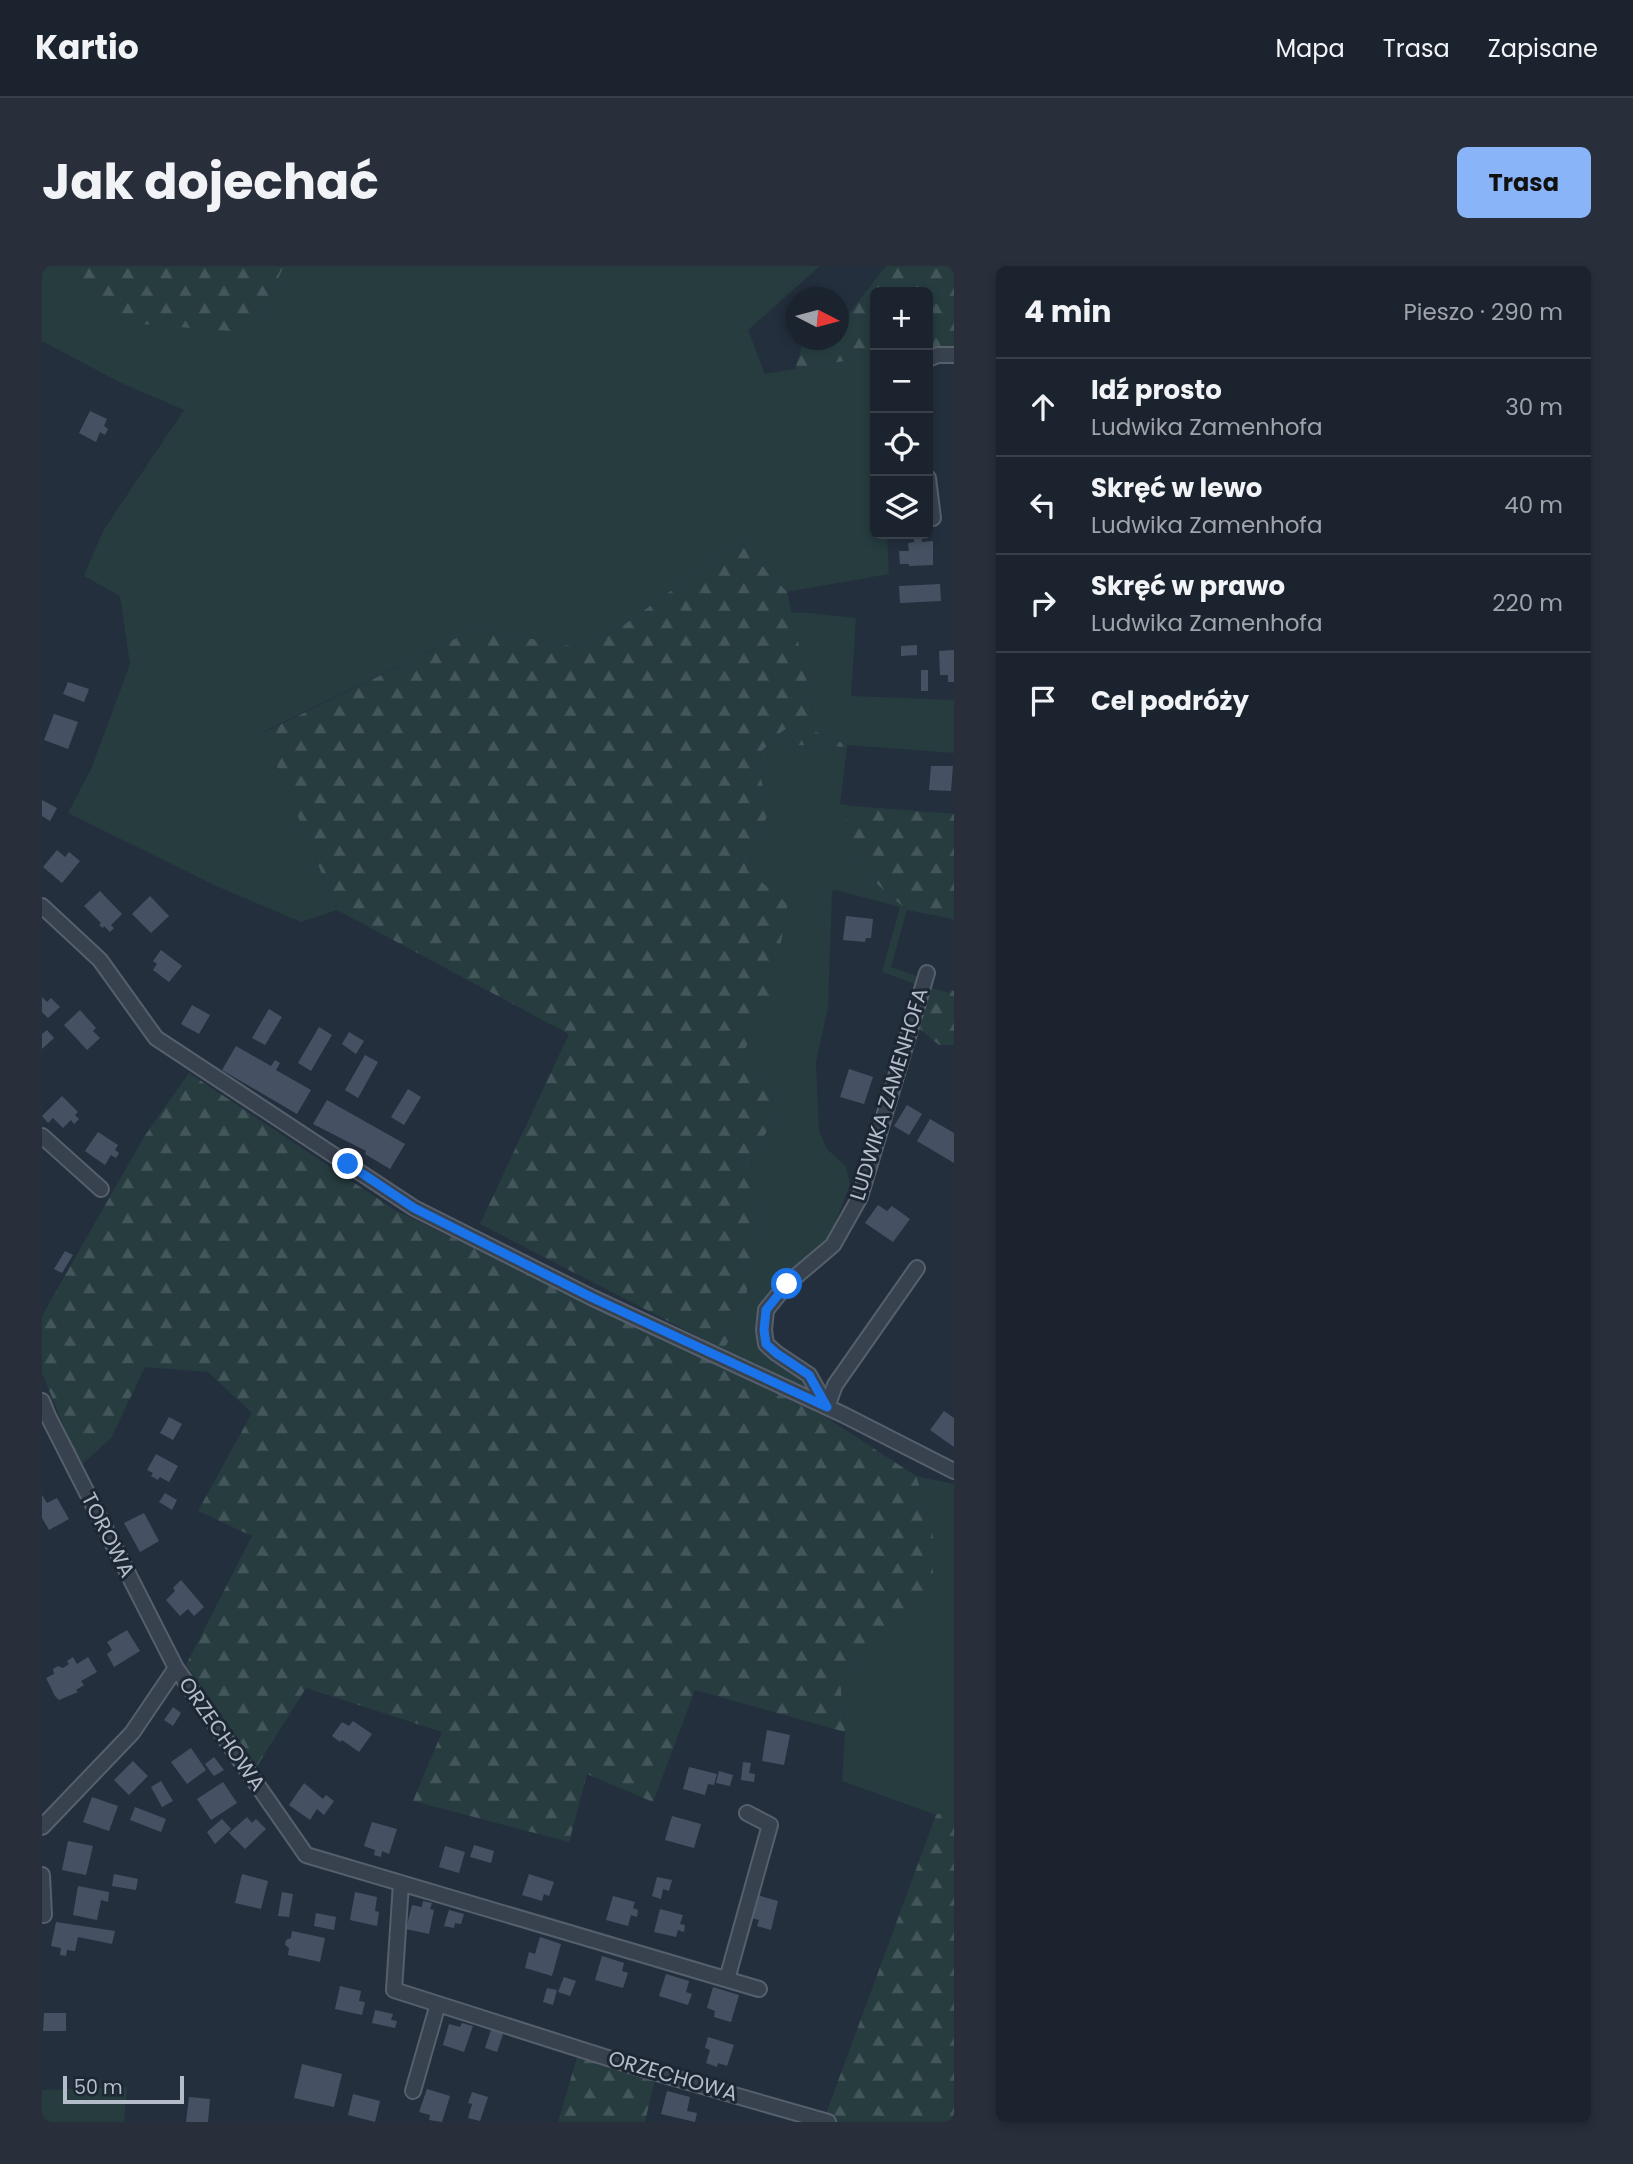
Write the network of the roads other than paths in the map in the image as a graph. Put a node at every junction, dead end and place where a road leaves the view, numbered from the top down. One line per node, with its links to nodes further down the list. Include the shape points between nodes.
1 (954, 355): 2 (street)
2 (933, 357)
3 (42, 906): 9 (street, via 100,960 156,1038 414,1208)
4 (927, 973): 9 (street, LUDWIKA ZAMENHOFA, via 860,1197 832,1245 787,1284 766,1310 766,1344 809,1375)
5 (42, 1136): 6 (street)
6 (101, 1189)
7 (917, 1268): 9 (street, via 835,1385)
8 (42, 1401): 11 (street, TOROWA)
9 (827, 1407): 10 (street)
10 (954, 1471)
11 (176, 1668): 13 (street, ORZECHOWA, via 132,1733); 15 (street, ORZECHOWA, via 306,1855)
12 (747, 1813): 17 (street, via 770,1825)
13 (42, 1827)
14 (42, 1875): 16 (street)
15 (401, 1883): 17 (street, ORZECHOWA); 19 (street, ORZECHOWA, via 394,1990)
16 (44, 1915)
17 (727, 1979): 18 (street, ORZECHOWA)
18 (759, 1989)
19 (438, 2004): 20 (street); 21 (street, ORZECHOWA)
20 (413, 2091)
21 (828, 2122)

